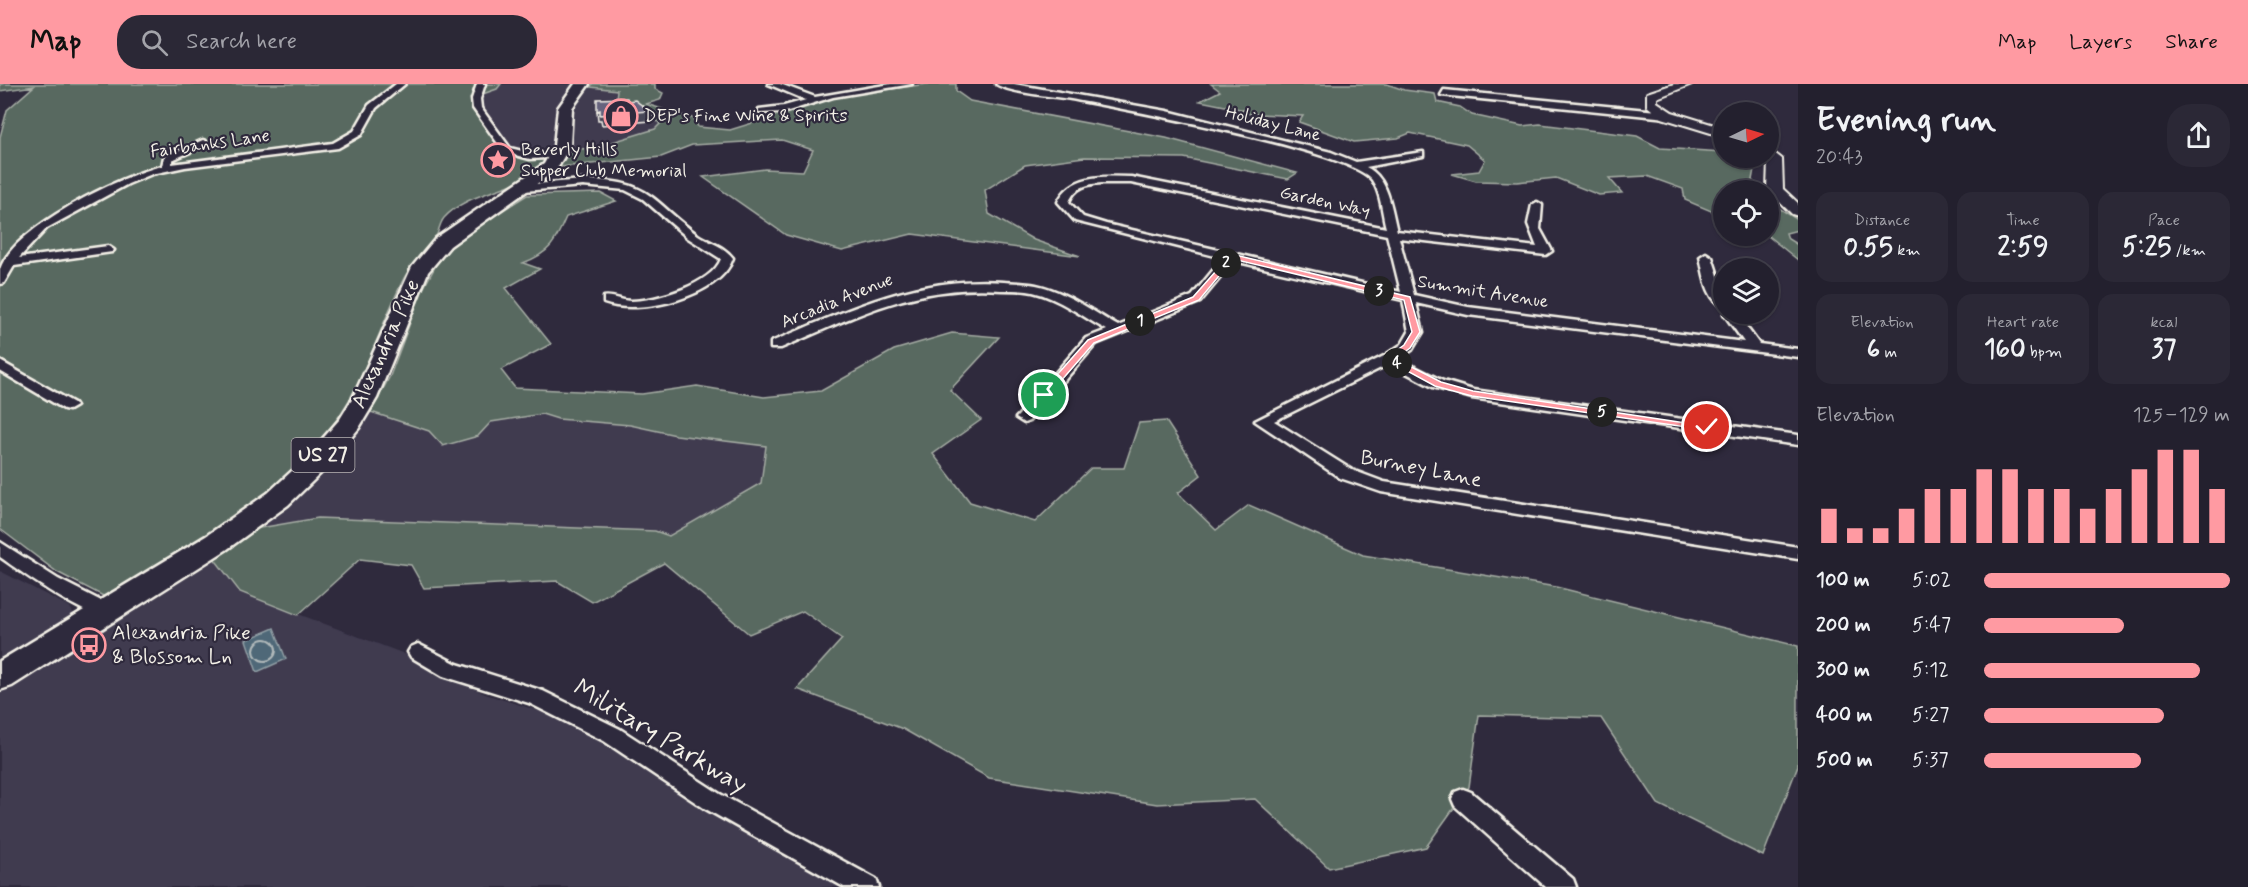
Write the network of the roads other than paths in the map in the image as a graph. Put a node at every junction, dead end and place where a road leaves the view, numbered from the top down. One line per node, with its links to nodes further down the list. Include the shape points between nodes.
1 (401, 84): 17 (street, Fairbanks Lane, via 372,107 358,134 335,146)
2 (482, 84): 15 (street, via 477,108 507,150 530,156)
3 (582, 84): 15 (main road, via 565,108)
4 (772, 84): 9 (street)
5 (908, 84): 9 (street)
6 (1000, 84): 16 (street, Holiday Lane, via 1167,114)
7 (1686, 84): 11 (main road, via 1651,96 1653,105)
8 (1444, 93): 11 (street)
9 (814, 100): 10 (street)
10 (762, 111)
11 (1667, 114): 12 (main road)
12 (1713, 129)
13 (203, 143): 17 (street, via 167,159)
14 (1420, 153): 16 (street)
15 (558, 155): 19 (main road, Alexandria Pike / US 27, via 550,167)
16 (1358, 165): 23 (street, Holiday Lane, via 1378,181)
17 (167, 167): 27 (street, Fairbanks Lane, via 124,183 44,226)
18 (1775, 168): 22 (main road, via 1775,190)
19 (524, 188): 31 (street, via 630,188 727,258 723,272 714,278 659,301 631,305); 44 (main road, Alexandria Pike / US 27, via 443,242 431,255 419,271 365,398 350,423 314,465 278,499 216,543)
20 (1537, 205): 23 (street, Garden Way, via 1533,230 1546,251)
21 (1067, 208): 23 (street, Garden Way, via 1065,196 1078,185 1128,180); 25 (street, Summit Avenue, via 1079,219 1103,227)
22 (1798, 211)
23 (1391, 233): 30 (street, Holiday Lane)
24 (108, 250): 27 (street)
25 (1231, 256): 30 (street, Summit Avenue); 33 (street, via 1196,298)
26 (1706, 257): 29 (street)
27 (10, 263): 28 (street, Fairbanks Lane)
28 (0, 279)
29 (1713, 284)
30 (1408, 298): 35 (street, Summit Avenue, via 1468,311); 37 (street, Burney Lane, via 1416,332 1407,347)
31 (608, 300)
32 (1738, 324): 35 (street)
33 (1116, 330): 34 (street, Arcadia Avenue, via 1059,297 1034,288 960,285 886,298); 40 (street, via 1083,348)
34 (776, 345)
35 (1754, 347): 36 (street, Summit Avenue)
36 (1798, 352)
37 (1389, 359): 41 (street, via 1438,384 1472,394); 43 (street, Burney Lane, via 1263,421 1346,474 1381,487)
38 (0, 365): 39 (street)
39 (69, 406)
40 (1024, 418)
41 (1798, 440)
42 (0, 548): 44 (street, via 51,584)
43 (1798, 553)
44 (106, 612): 46 (main road, Alexandria Pike / US 27)
45 (418, 652): 48 (street, Military Parkway, via 450,670 536,697 569,712 786,844)
46 (0, 677)
47 (1463, 799): 49 (street)
48 (867, 887)
49 (1564, 887)

